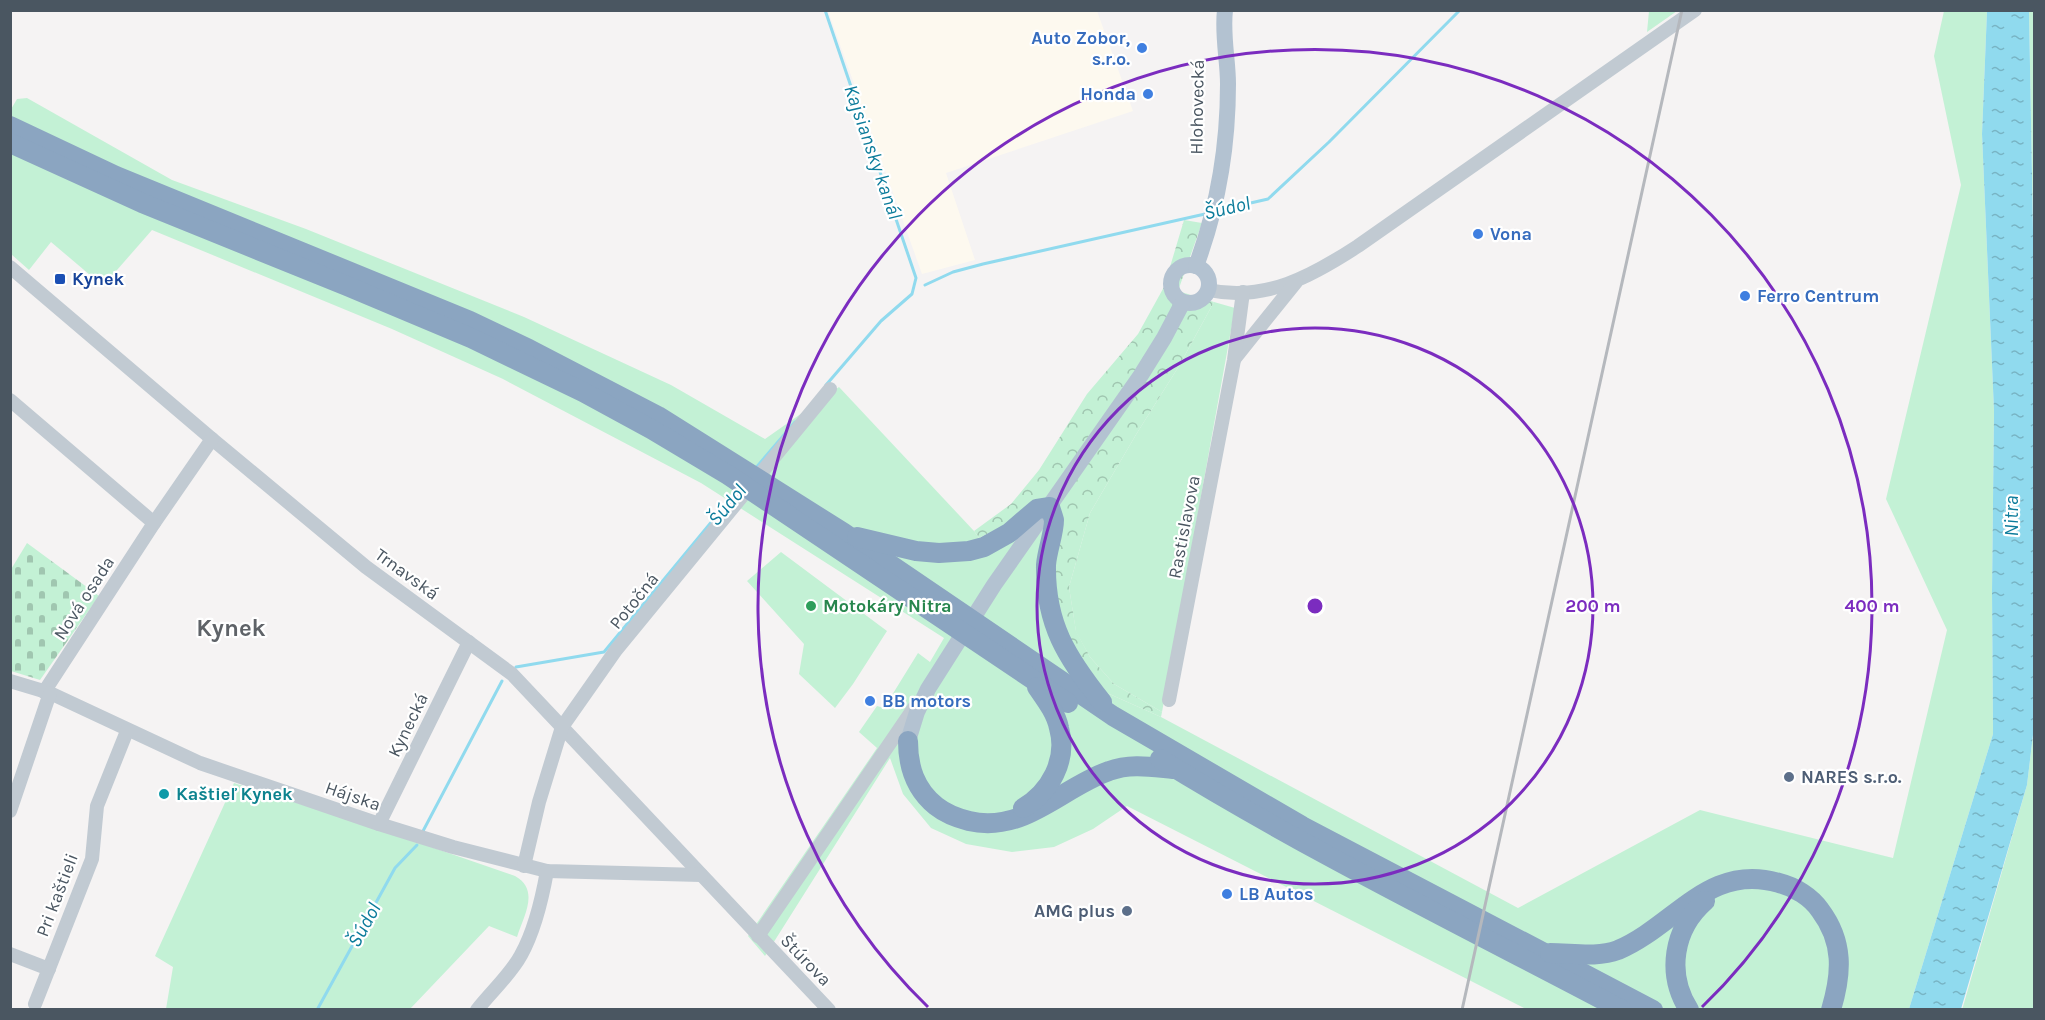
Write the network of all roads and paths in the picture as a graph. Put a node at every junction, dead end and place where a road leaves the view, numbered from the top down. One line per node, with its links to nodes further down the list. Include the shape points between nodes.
1 (1216, 10): 6 (main road, Hlohovecká, via 1219,102)
2 (1225, 10): 6 (main road, Hlohovecká, via 1228,122)
3 (1695, 10): 9 (street, via 1358,246)
4 (10, 126): 18 (highway, via 116,176 470,321 529,349 658,416)
5 (10, 143): 18 (highway, via 142,203 521,361)
6 (1213, 212): 7 (main road)
7 (1196, 266): 10 (main road, via 1207,275); 12 (main road, via 1183,266 1172,279 1173,293)
8 (10, 267): 17 (street, Trnavská)
9 (1296, 282): 11 (street); 14 (street, Rastislavova)
10 (1215, 291): 11 (street); 12 (main road, via 1199,301); 13 (main road)
11 (1242, 292): 14 (street, Rastislavova)
12 (1183, 302): 13 (main road)
13 (1174, 321): 20 (main road)
14 (1234, 360): 27 (street, Rastislavova)
15 (830, 389): 29 (street, Potočná, via 616,650)
16 (10, 400): 21 (street)
17 (212, 439): 21 (street, Nová osada); 23 (street, Trnavská, via 366,567)
18 (733, 470): 19 (highway)
19 (770, 494): 22 (highway); 25 (highway)
20 (1050, 507): 22 (highway, via 1037,509 1009,533 969,551 916,551); 28 (highway, via 1054,521 1046,583 1053,624 1067,655); 31 (main road, via 994,585)
21 (154, 523): 26 (street, Nová osada)
22 (844, 533): 28 (highway)
23 (469, 642): 29 (street, Trnavská, via 513,674); 34 (street, Kynecká)
24 (10, 681): 26 (street, Hájska)
25 (1034, 682): 31 (highway, via 1054,713 1061,753 1046,788 1024,808 991,817 952,809 924,785); 32 (highway)
26 (47, 693): 30 (street, Hájska); 33 (street, Nová osada)
27 (1170, 700)
28 (1113, 716): 38 (highway)
29 (562, 727): 35 (street, Potočná); 37 (street, Trnavská)
30 (127, 730): 34 (street, Hájska, via 200,763); 42 (street, Pri kaštieli, via 99,798 92,859)
31 (900, 741): 32 (highway, via 920,789 938,808 974,822 999,823 1025,816 1111,770 1135,766); 39 (street)
32 (1176, 769): 38 (highway, via 1285,832)
33 (10, 811)
34 (379, 824): 35 (street, Hájska)
35 (524, 866): 36 (street, Hájska)
36 (547, 871): 37 (street, Hájska); 45 (street, via 533,926 520,956)
37 (702, 874): 39 (street, Trnavská)
38 (1452, 912): 41 (highway)
39 (758, 936): 46 (street, Štúrova)
40 (10, 954): 42 (street)
41 (1536, 954): 43 (highway); 49 (highway); 52 (highway, via 1594,955 1617,950 1721,884 1754,878 1770,880 1803,895 1829,922 1837,942 1839,964)
42 (49, 969): 44 (street, Pri kaštieli)
43 (1594, 995): 47 (highway); 48 (highway)
44 (35, 1004)
45 (477, 1010)
46 (829, 1010)
47 (1609, 1010)
48 (1622, 1010)
49 (1653, 1010)
50 (1689, 1010): 51 (highway, via 1679,989 1675,966 1685,924 1709,898 1737,885 1752,884 1767,885 1800,899 1824,927 1833,964)
51 (1824, 1010)
52 (1831, 1010)

